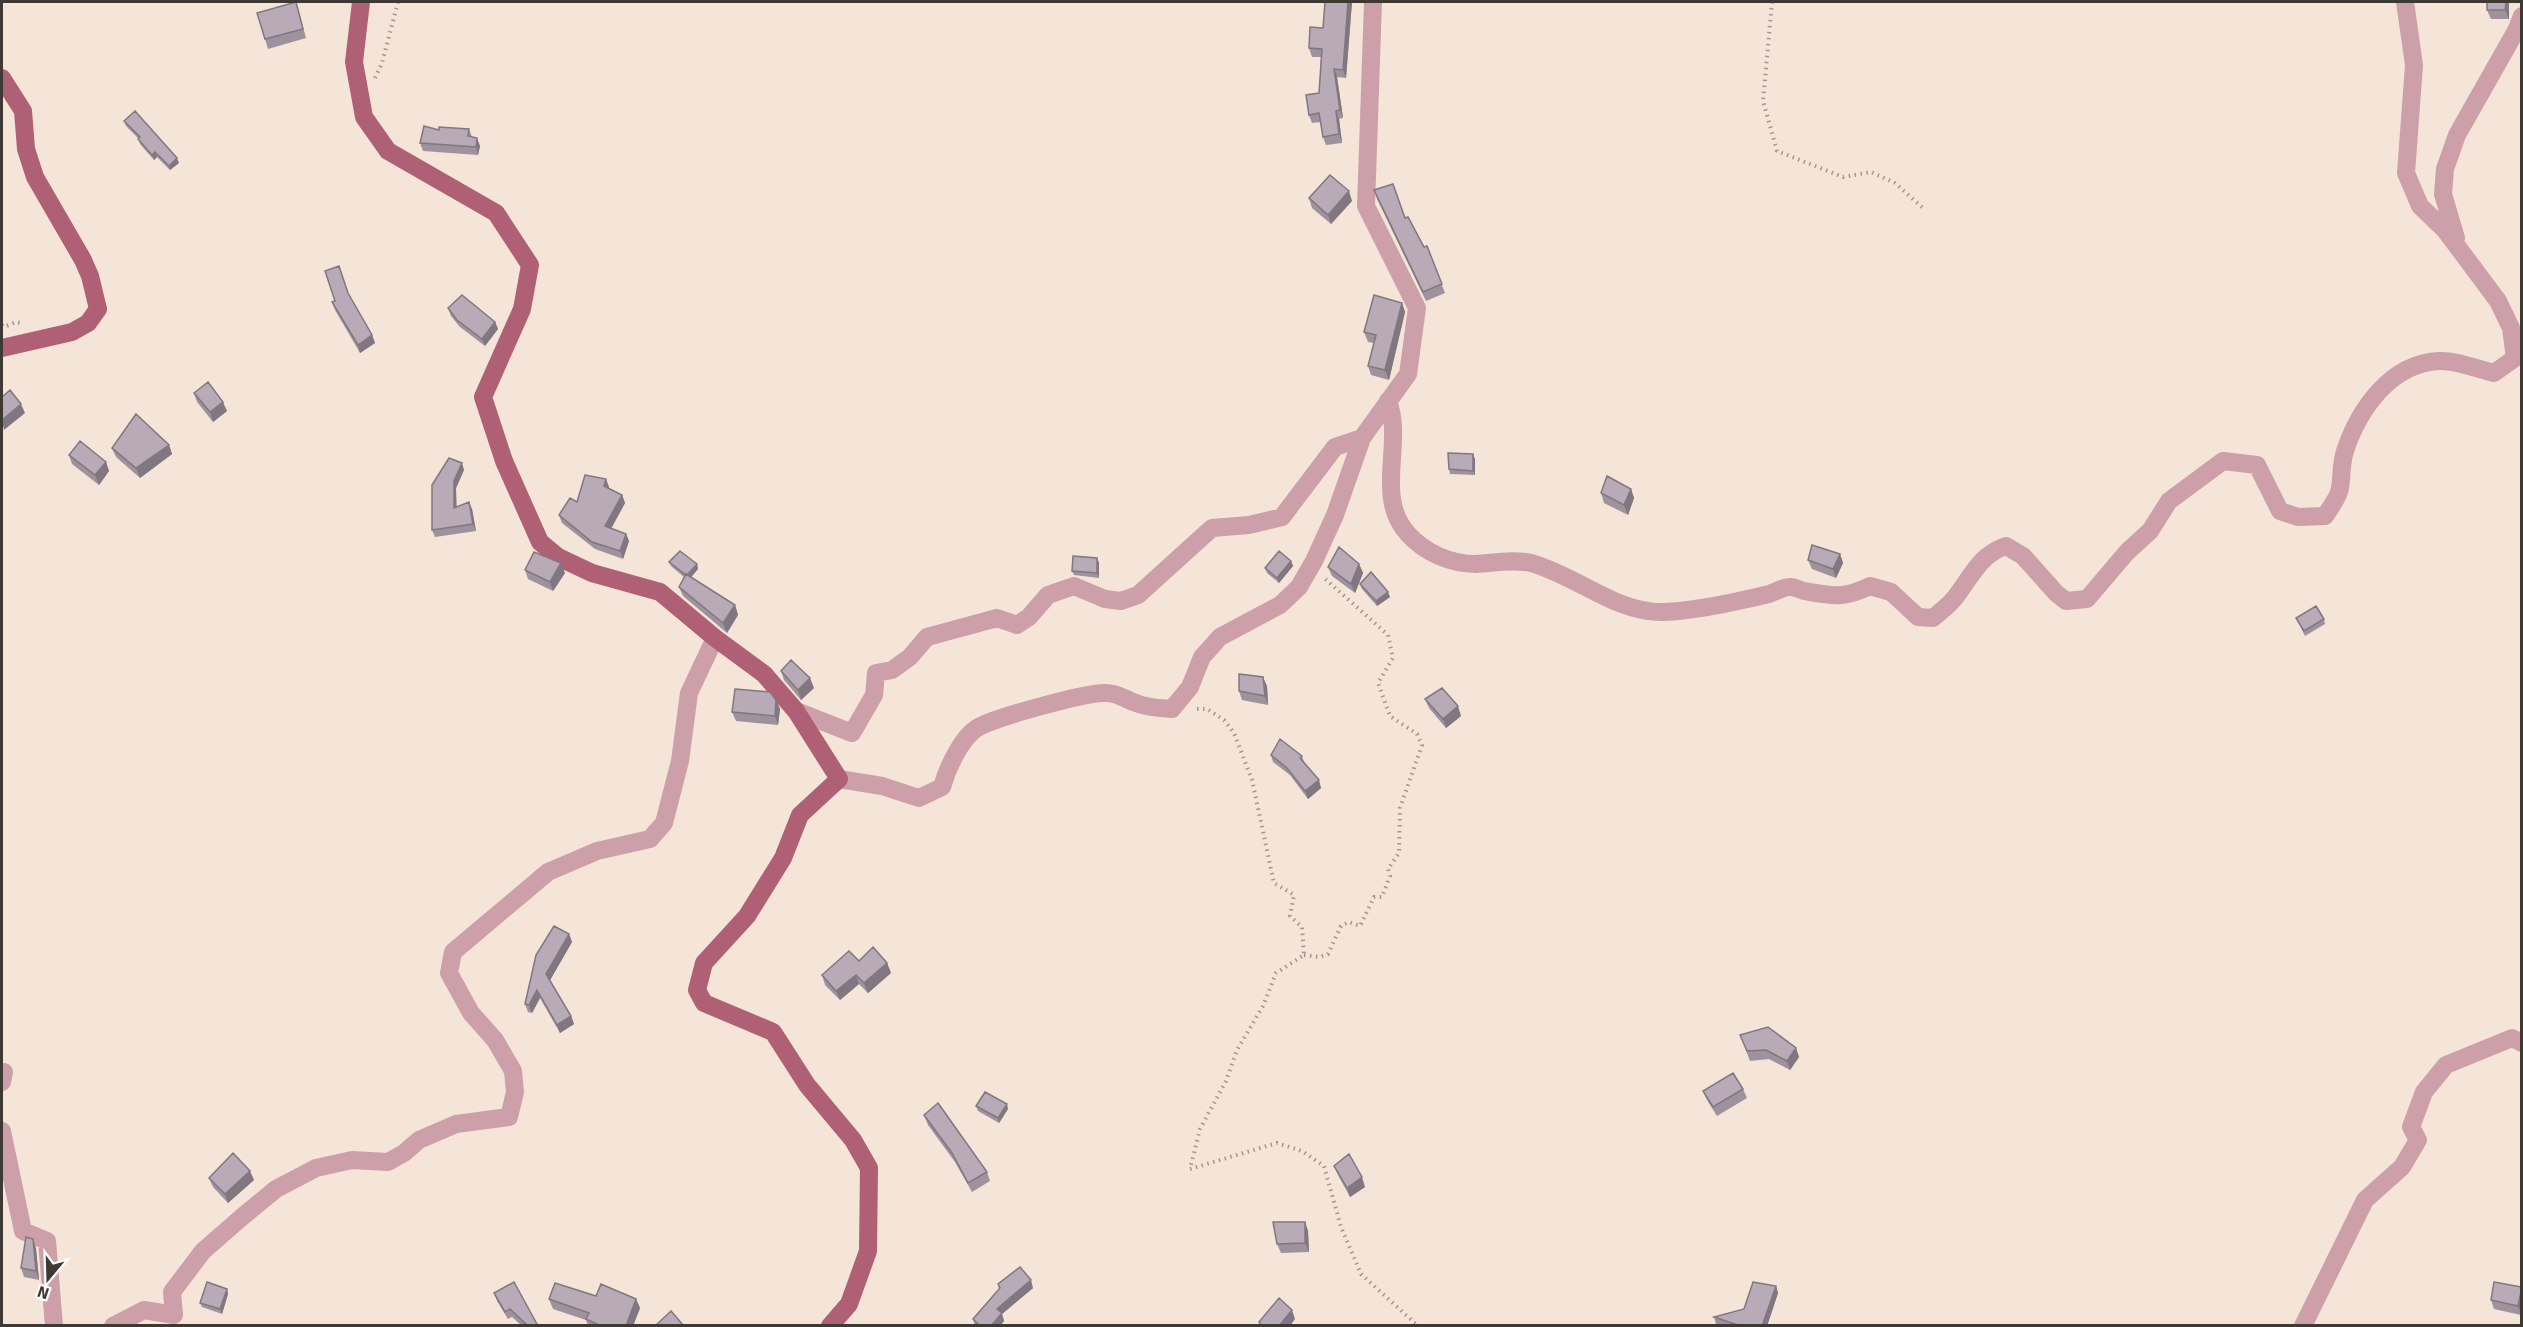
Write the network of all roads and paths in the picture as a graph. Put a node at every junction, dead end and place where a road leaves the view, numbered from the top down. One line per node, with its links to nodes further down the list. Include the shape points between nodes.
1 (361, 2): 15 (main road, via 354,62 364,117 388,151 496,213 530,265 522,309 483,397 504,461 540,542 558,557 592,573 660,592)
2 (398, 2): 8 (path, via 382,63)
3 (1373, 2): 12 (street, via 1366,206 1417,308 1408,374)
4 (1772, 2): 9 (path, via 1763,101 1777,151 1843,177 1870,172 1894,183)
5 (2405, 2): 10 (street, via 2414,65 2406,173 2421,206)
6 (2522, 16): 10 (street, via 2457,135 2445,169 2443,194)
7 (2, 78): 11 (main road, via 23,111 26,149 34,177 83,260 98,309 88,323 72,332)
8 (371, 83)
9 (1924, 209)
10 (2464, 257): 12 (street, via 2498,301 2511,328 2515,358 2494,373 2441,360 2392,377 2372,399 2354,430 2344,453 2340,489 2325,516 2298,517 2280,511 2257,465 2223,460 2169,501 2150,531 2087,599 2066,601 2023,556 2006,546 1993,550 1933,618 1918,617 1891,592 1870,586 1853,595 1836,597 1791,586 1767,595 1648,612 1528,562 1457,562 1424,549 1406,532 1395,509)
11 (2, 348)
12 (1388, 401): 13 (street)
13 (1362, 438): 16 (street, via 1335,515 1299,587 1280,605 1220,637 1202,657 1190,687); 17 (street, via 1335,447 1282,518 1212,528 1138,595 1121,601 1105,599 1074,586 1048,595 1017,625 997,618 927,637 892,670 876,673 874,695 852,733)
14 (1319, 574): 19 (path, via 1388,635 1393,658 1378,683 1389,716 1417,734 1422,745 1400,808 1399,853 1388,869 1390,876 1382,897 1374,897 1359,926 1349,922 1341,926 1328,954)
15 (715, 638): 17 (main road, via 764,674); 22 (street, via 689,693 680,760 664,823 650,839 597,851 548,872 453,952 449,973 471,1013 495,1040 513,1071 515,1092 509,1117 456,1124 419,1140 388,1162 352,1160 316,1168 276,1189 203,1251 172,1292)
16 (1172, 708): 18 (street, via 1152,708 1133,703 1120,694 1104,693 1009,715 975,728 948,768 942,787 919,798 882,786); 19 (path, via 1207,709 1224,720 1234,733 1252,780 1274,884 1294,894 1290,916 1302,927)
17 (796, 711): 18 (main road)
18 (839, 779): 25 (main road, via 800,815 783,858 747,916 704,963 697,990 704,1003 772,1032 807,1085 853,1140 869,1168 868,1251 849,1304)
19 (1304, 955): 26 (path, via 1276,973 1200,1129 1190,1169 1277,1143 1302,1151 1324,1166 1341,1227 1361,1274)
20 (2522, 1043): 27 (street, via 2512,1038 2446,1065 2424,1092 2411,1127 2418,1140 2402,1167 2365,1200)
21 (2, 1131): 23 (street, via 23,1231 47,1240)
22 (176, 1320): 24 (street, via 144,1310)
23 (54, 1326)
24 (114, 1326)
25 (830, 1326)
26 (1418, 1326)
27 (2303, 1326)

